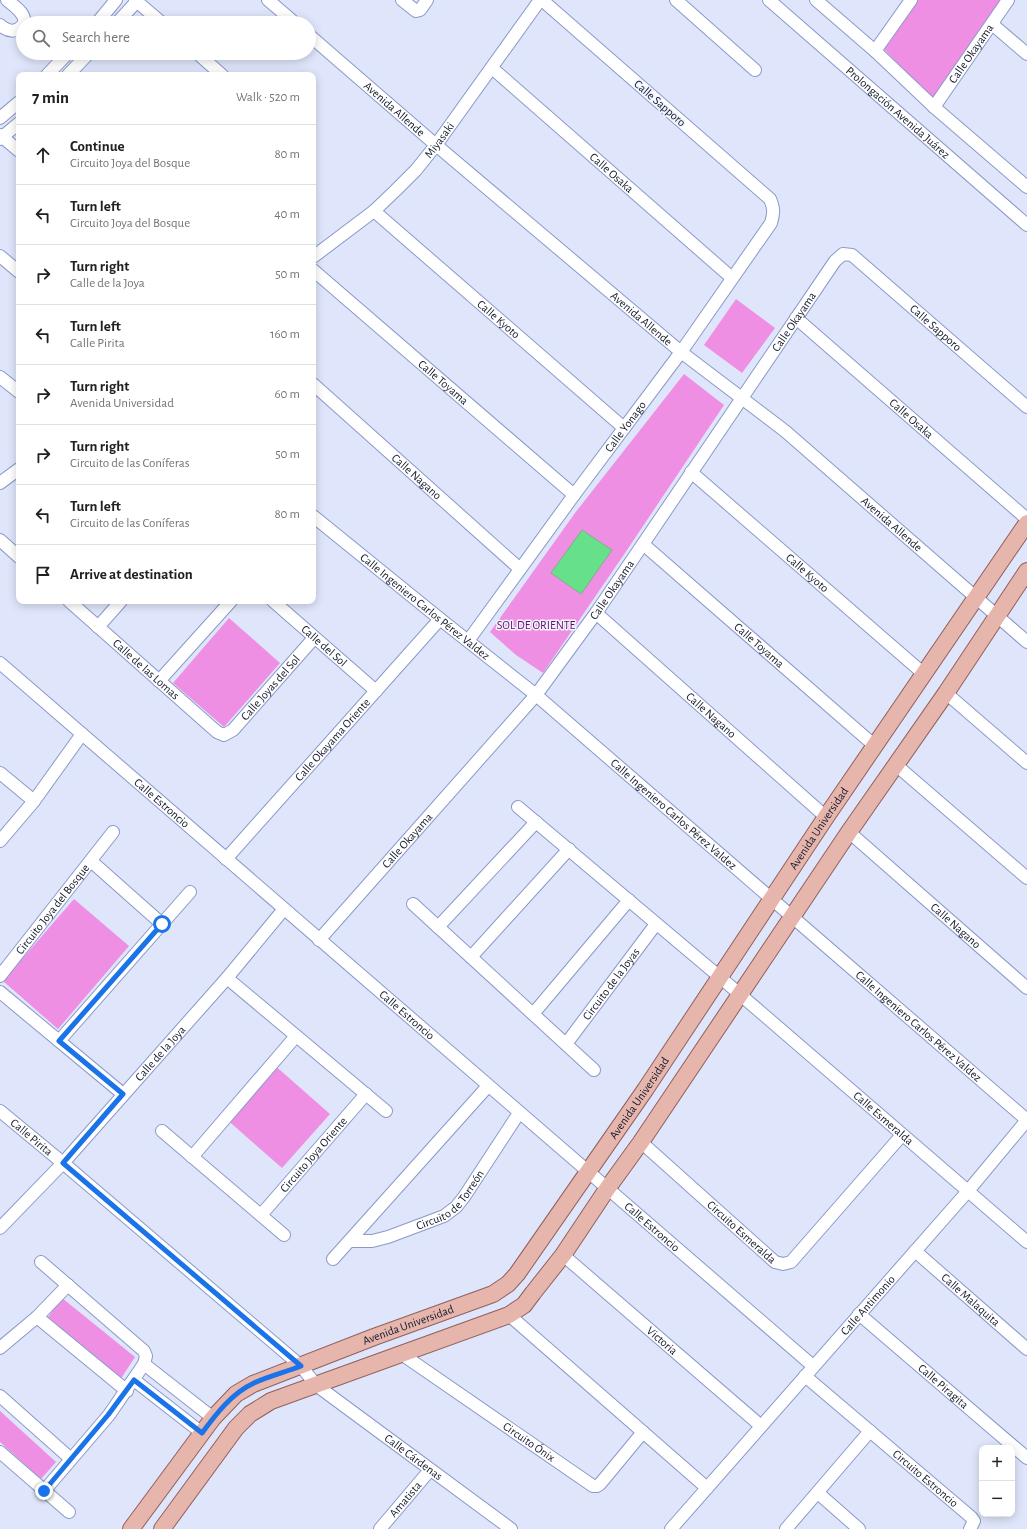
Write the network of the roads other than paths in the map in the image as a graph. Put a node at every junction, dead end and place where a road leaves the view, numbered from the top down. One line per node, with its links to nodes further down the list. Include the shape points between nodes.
1 (7, 0): 13 (street)
2 (116, 0): 14 (street)
3 (268, 0): 17 (street)
4 (402, 0): 5 (street, via 416,11 420,10)
5 (427, 0)
6 (541, 0): 27 (street, Miyasaki); 40 (street, Calle Sapporo, via 770,199)
7 (676, 0): 28 (street)
8 (769, 0): 42 (street, Prolongación Avenida Juárez)
9 (816, 0): 22 (street)
10 (911, 0): 22 (street)
11 (1008, 0): 18 (street, Calle Okayama)
12 (137, 1): 15 (street); 16 (street)
13 (23, 16)
14 (103, 16)
15 (123, 16)
16 (154, 16)
17 (287, 16)
18 (992, 24): 23 (street); 33 (street, Calle Okayama)
19 (0, 25): 20 (street, via 4,29)
20 (16, 31)
21 (316, 41): 37 (street, Avenida Allende)
22 (875, 51): 33 (street)
23 (1027, 54)
24 (61, 60): 29 (street)
25 (82, 60): 30 (street)
26 (205, 60): 31 (street)
27 (492, 68): 37 (street, Miyasaki); 48 (street, Calle Osaka)
28 (755, 70)
29 (50, 72)
30 (71, 72)
31 (219, 72)
32 (16, 105): 34 (street)
33 (934, 107): 39 (street)
34 (0, 118)
35 (16, 125): 36 (street)
36 (1, 137): 38 (street)
37 (436, 146): 41 (street, Miyasaki); 50 (street, Avenida Allende)
38 (16, 150)
39 (1027, 187)
40 (774, 208): 48 (street, Calle Yonago, via 771,223)
41 (374, 211): 43 (street, Miyasaki); 56 (street, Calle Kyoto)
42 (1027, 225)
43 (316, 254)
44 (843, 254): 49 (street, Calle Okayama, via 835,261); 55 (street, Calle Sapporo, via 852,255)
45 (0, 256): 46 (street)
46 (16, 269)
47 (316, 273): 60 (street, Calle Toyama)
48 (732, 278): 50 (street, Calle Yonago)
49 (796, 318): 54 (street, Calle Okayama); 62 (street, Calle Osaka)
50 (681, 352): 54 (street, Avenida Allende); 56 (street, Calle Yonago)
51 (0, 377): 53 (street)
52 (316, 387): 67 (street, Calle Nagano)
53 (16, 390)
54 (741, 398): 58 (street, Calle Okayama); 69 (street, Avenida Allende, via 785,431)
55 (1027, 407)
56 (624, 428): 60 (street, Calle Yonago)
57 (16, 471): 59 (street)
58 (692, 472): 65 (street, Calle Okayama); 82 (street, Calle Kyoto)
59 (0, 483)
60 (574, 495): 67 (street, Calle Yonago)
61 (316, 518): 76 (street, Calle Ingeniero Carlos Pérez Valdez)
62 (1027, 519)
63 (1027, 523): 69 (main road, Avenida Universidad)
64 (0, 540): 66 (street)
65 (643, 544): 74 (street, Calle Okayama); 89 (street, Calle Toyama)
66 (16, 554)
67 (520, 569): 79 (street, Calle Yonago)
68 (1027, 571): 75 (main road, Avenida Universidad)
69 (976, 598): 75 (street, Avenida Allende); 82 (main road, Avenida Universidad)
70 (72, 604): 77 (street, Calle de las Lomas)
71 (118, 604): 77 (street)
72 (228, 604): 83 (street)
73 (276, 604): 78 (street, Calle del Sol)
74 (596, 613): 86 (street, Calle Okayama); 95 (street, Calle Nagano)
75 (996, 616): 80 (street, Avenida Allende); 85 (main road, Avenida Universidad)
76 (440, 619): 79 (street, Calle Ingeniero Carlos Pérez Valdez); 84 (street, Calle Okayama Oriente)
77 (98, 627): 83 (street, Calle de las Lomas)
78 (314, 638): 84 (street, Calle del Sol); 88 (street, Calle Joyas del Sol, via 233,730)
79 (468, 641): 86 (street, Calle Ingeniero Carlos Pérez Valdez)
80 (1027, 642)
81 (0, 663): 87 (street, Calle Estroncio)
82 (924, 674): 89 (main road, Avenida Universidad)
83 (159, 681): 88 (street, Calle de las Lomas, via 218,732)
84 (376, 691): 101 (street, Calle Okayama Oriente)
85 (946, 692): 90 (street); 91 (main road, Avenida Universidad)
86 (536, 695): 105 (street, Calle Ingeniero Carlos Pérez Valdez); 113 (street, Calle Okayama)
87 (82, 734): 93 (street); 101 (street, Calle Estroncio)
88 (224, 734)
89 (875, 746): 95 (main road, Avenida Universidad)
90 (1027, 763)
91 (896, 764): 98 (main road, Avenida Universidad); 103 (street)
92 (0, 773): 93 (street)
93 (34, 801): 99 (street)
94 (518, 807): 96 (street)
95 (826, 817): 105 (main road, Avenida Universidad)
96 (536, 822): 100 (street); 112 (street)
97 (113, 832): 102 (street, Circuito Joya del Bosque)
98 (849, 832): 109 (main road, Avenida Universidad); 118 (street, Calle Nagano)
99 (0, 841)
100 (568, 850): 106 (street); 114 (street)
101 (226, 859): 108 (street, Calle Estroncio)
102 (91, 861): 110 (street, Circuito Joya del Bosque); 115 (street, Circuito Joya del Bosque)
103 (1027, 878)
104 (190, 892): 110 (street)
105 (772, 898): 109 (street, Calle Ingeniero Carlos Pérez Valdez); 117 (main road, Avenida Universidad)
106 (629, 900): 111 (street); 121 (street)
107 (413, 904): 112 (street)
108 (284, 909): 113 (street, Calle Estroncio); 116 (street, Calle de la Joya)
109 (793, 916): 120 (main road, Avenida Universidad); 132 (street, Calle Ingeniero Carlos Pérez Valdez)
110 (162, 924): 123 (street)
111 (656, 924): 117 (street); 124 (street, Circuito de la Joyas)
112 (438, 927): 114 (street)
113 (319, 940): 126 (street, Calle Estroncio)
114 (471, 957): 121 (street)
115 (0, 976)
116 (227, 978): 122 (street); 127 (street, Calle de la Joya)
117 (721, 978): 120 (street); 138 (main road, Avenida Universidad)
118 (1027, 988)
119 (0, 992): 123 (street)
120 (740, 994): 134 (street, Calle Esmeralda); 135 (main road, Avenida Universidad)
121 (533, 1014): 124 (street)
122 (296, 1036): 128 (street); 136 (street)
123 (59, 1041): 127 (street)
124 (566, 1044): 125 (street)
125 (594, 1070)
126 (488, 1086): 131 (street, Calle Estroncio); 144 (street)
127 (123, 1094): 137 (street, Calle de la Joya)
128 (366, 1094): 130 (street); 141 (street, Circuito Joya Oriente)
129 (0, 1111): 137 (street, Calle Pirita)
130 (386, 1111)
131 (519, 1113): 138 (street, Calle Estroncio); 144 (street, Circuito de Torreón, via 456,1207 444,1216 388,1237 372,1241)
132 (1027, 1120): 140 (street, Calle Antimonio)
133 (162, 1131): 136 (street)
134 (902, 1135): 135 (street, Circuito Esmeralda, via 791,1262 783,1264 775,1262); 140 (street, Calle Esmeralda)
135 (641, 1142): 139 (main road, Avenida Universidad)
136 (192, 1157): 141 (street)
137 (63, 1163): 142 (street, Calle de la Joya); 158 (street, Calle Pirita)
138 (587, 1172): 139 (street, Calle Estroncio); 158 (main road, Avenida Universidad, via 508,1284 493,1294)
139 (607, 1189): 147 (main road, Avenida Universidad); 159 (street, Calle Estroncio)
140 (968, 1191): 145 (street, Calle Esmeralda); 146 (street, Calle Antimonio)
141 (261, 1215): 143 (street)
142 (0, 1228)
143 (284, 1235)
144 (350, 1241): 148 (street)
145 (1027, 1242)
146 (915, 1252): 151 (street, Calle Antimonio); 155 (street, Calle Malaquita)
147 (563, 1254): 152 (main road, Avenida Universidad, via 524,1305); 166 (street, Victoria)
148 (333, 1260)
149 (41, 1262): 150 (street)
150 (68, 1284): 153 (street); 157 (street, via 144,1351)
151 (859, 1314): 159 (street, Calle Antimonio); 171 (street, Calle Piragita)
152 (509, 1315): 156 (main road, Avenida Universidad); 168 (street)
153 (37, 1317): 154 (street); 163 (street)
154 (0, 1348)
155 (1027, 1349)
156 (403, 1355): 162 (main road, Avenida Universidad); 168 (street, Circuito Ónix, via 593,1486 600,1484)
157 (144, 1364): 161 (street); 165 (street)
158 (301, 1366): 162 (street, Calle Pirita); 165 (main road, Avenida Universidad, via 253,1384 236,1394)
159 (813, 1366): 160 (street, Calle Antimonio)
160 (805, 1376): 166 (street, Calle Antimonio); 167 (street, Circuito Estroncio)
161 (134, 1380): 163 (street); 169 (street)
162 (316, 1385): 173 (street, Calle Cárdenas); 179 (main road, Avenida Universidad, via 271,1401 250,1414 232,1433)
163 (127, 1391): 172 (street)
164 (0, 1396): 172 (street)
165 (213, 1418): 169 (main road, Avenida Universidad)
166 (761, 1426): 174 (street, Calle Antimonio)
167 (870, 1431): 176 (street); 185 (street, Circuito Estroncio, via 971,1517 974,1521)
168 (643, 1432): 174 (street)
169 (202, 1433): 178 (main road, Avenida Universidad)
170 (0, 1452): 175 (street)
171 (1027, 1458)
172 (71, 1459): 175 (street)
173 (430, 1470): 180 (street, Amatista); 181 (street, Calle Cárdenas)
174 (707, 1488): 182 (street, Calle Antimonio)
175 (44, 1491): 177 (street)
176 (818, 1493): 183 (street); 184 (street)
177 (69, 1512)
178 (131, 1529)
179 (162, 1529)
180 (380, 1529)
181 (511, 1529)
182 (671, 1529)
183 (786, 1529)
184 (859, 1529)
185 (970, 1529)

